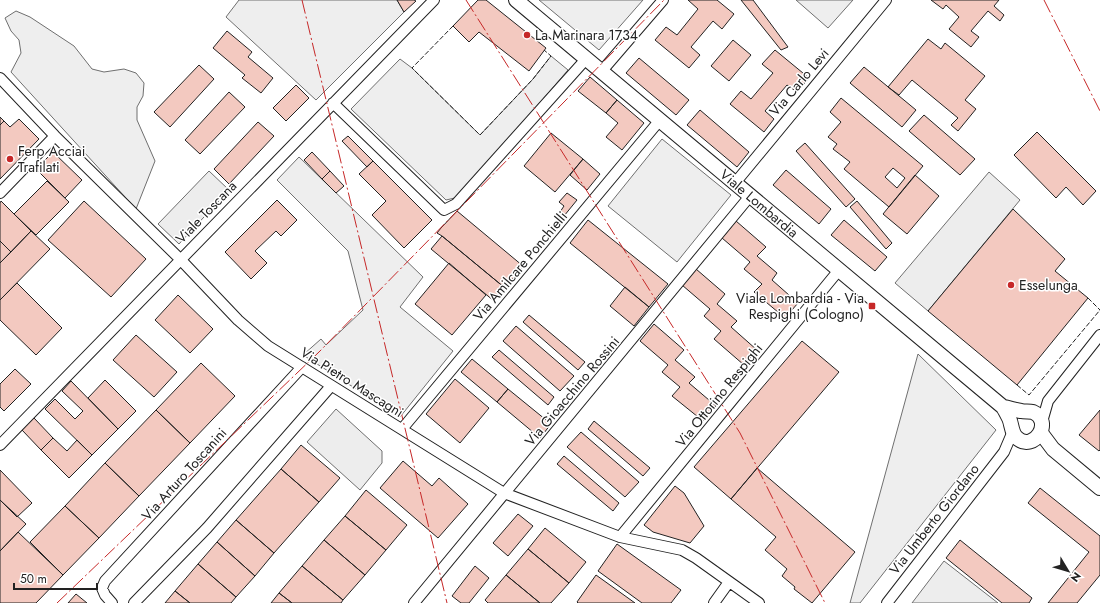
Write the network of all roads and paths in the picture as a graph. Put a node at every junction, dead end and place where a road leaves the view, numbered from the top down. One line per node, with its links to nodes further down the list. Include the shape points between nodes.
1 (434, 0): 8 (street, Viale Toscana)
2 (516, 0): 5 (street, Viale Lombardia)
3 (663, 0): 6 (street)
4 (886, 0): 11 (street, Via Carlo Levi)
5 (586, 59): 6 (street, Viale Lombardia); 8 (street, via 456,204 444,210)
6 (601, 72): 9 (street, Viale Lombardia)
7 (0, 78): 10 (street, Via Pietro Mascagni)
8 (333, 103): 14 (street, Viale Toscana)
9 (660, 120): 11 (street, Viale Lombardia); 22 (street, Via Amilcare Ponchielli)
10 (55, 136): 12 (street); 14 (street, Via Pietro Mascagni)
11 (735, 183): 13 (street, Viale Lombardia)
12 (0, 192)
13 (750, 196): 15 (street, Viale Lombardia); 28 (street, Via Gioacchino Rossini)
14 (180, 259): 17 (street, Via Pietro Mascagni, via 238,320 268,346); 25 (street, Viale Toscana)
15 (839, 270): 20 (street, Viale Lombardia); 29 (street, Via Ottorino Respighi)
16 (1100, 335): 19 (street)
17 (302, 367): 18 (street, Via Pietro Mascagni); 31 (street, Via Arturo Toscanini, via 105,581 102,588)
18 (332, 386): 22 (street, Via Pietro Mascagni); 32 (street, via 207,528)
19 (1048, 401): 21 (street); 24 (street)
20 (1003, 407): 21 (street, Viale Lombardia); 23 (street, Viale Lombardia)
21 (1026, 411): 23 (street, via 1014,418); 24 (street, Viale Lombardia, via 1038,416)
22 (402, 429): 28 (street, Via Pietro Mascagni)
23 (1012, 429): 24 (street, Viale Lombardia, via 1014,435); 26 (street, Via Umberto Giordano)
24 (1035, 434): 26 (street, Via Umberto Giordano); 27 (street, Viale Lombardia)
25 (0, 445)
26 (1004, 452): 36 (street, Via Umberto Giordano)
27 (1100, 488)
28 (504, 493): 29 (street, Via Pietro Mascagni); 33 (street, Via Gioacchino Rossini)
29 (620, 537): 30 (street, Via Pietro Mascagni, via 682,550)
30 (729, 582): 34 (street); 35 (street, Via Pietro Mascagni)
31 (112, 603)
32 (134, 603)
33 (414, 603)
34 (714, 603)
35 (759, 603)
36 (887, 603)

